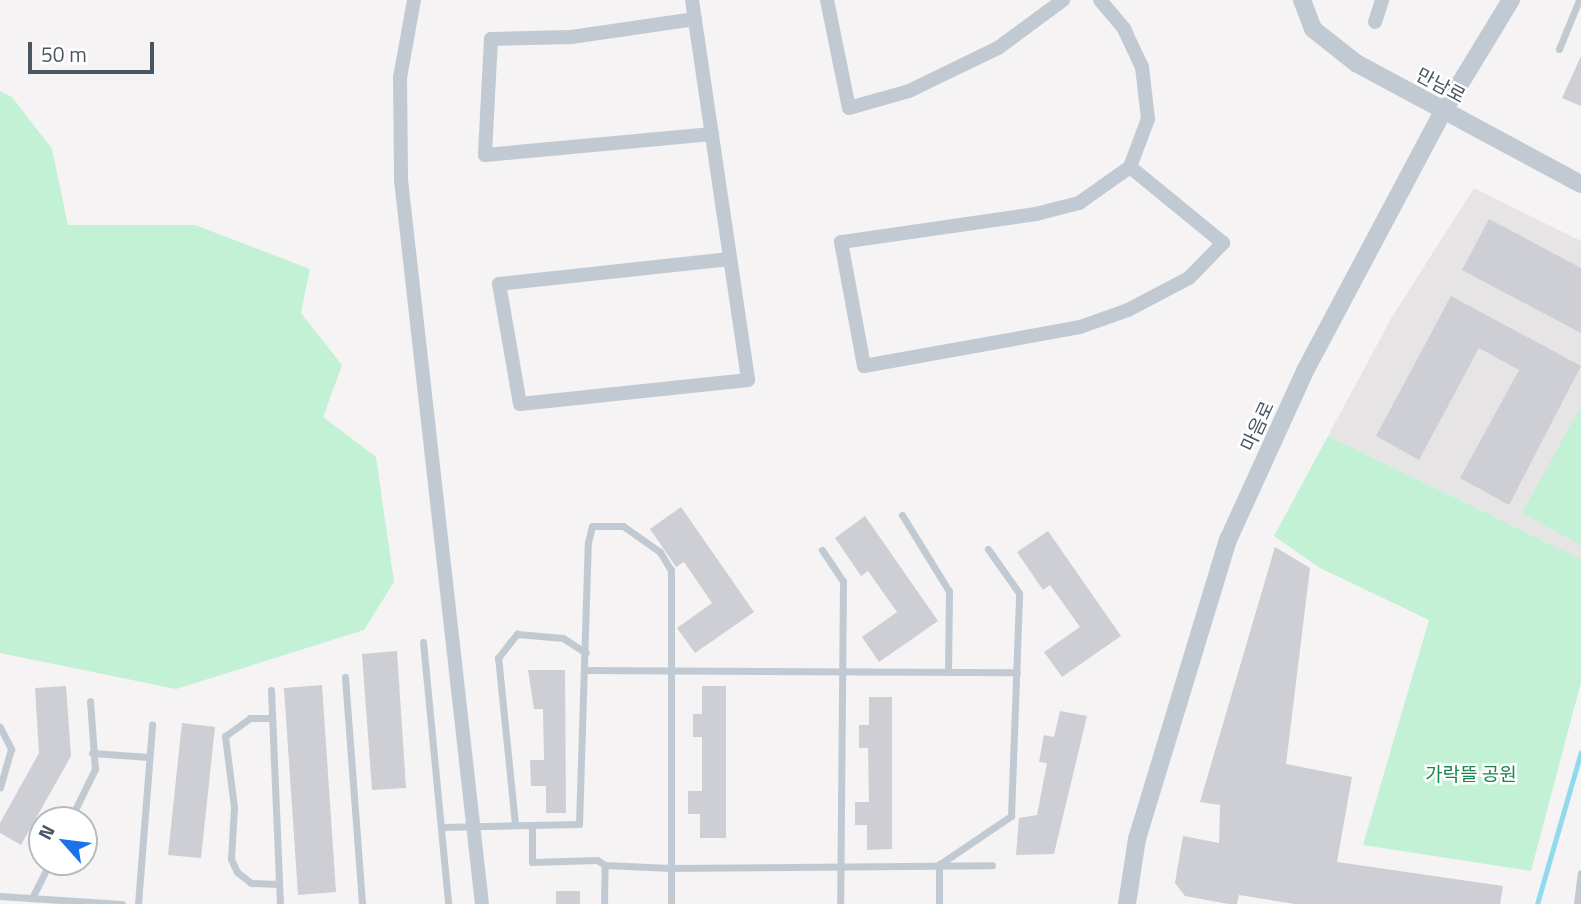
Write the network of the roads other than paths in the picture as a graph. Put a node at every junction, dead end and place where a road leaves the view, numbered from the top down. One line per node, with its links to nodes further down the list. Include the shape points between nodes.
1 (414, 0): 38 (street, via 400,78 401,180)
2 (692, 0): 10 (street)
3 (827, 0): 4 (street, via 849,108 909,91 998,48)
4 (1063, 0)
5 (1100, 0): 15 (street, via 1124,29 1142,67 1148,120)
6 (1302, 0): 13 (street, 만남로, via 1313,29 1356,63)
7 (1382, 0): 11 (street)
8 (1511, 0): 13 (street, 마음로)
9 (1579, 0): 12 (lane)
10 (695, 19): 14 (street); 14 (street, via 571,37 491,39 485,155)
11 (1375, 22)
12 (1559, 49)
13 (1444, 110): 16 (street, 만남로); 62 (street, 마음로, via 1306,369 1228,540 1137,839)
14 (712, 134): 17 (street)
15 (1130, 167): 15 (street, via 1223,243 1189,278 1128,310 1080,327 864,366 841,242 1058,209 1079,203)
16 (1581, 184)
17 (730, 259): 17 (street, via 748,380 520,404 499,284)
18 (902, 516): 26 (lane, via 948,591)
19 (988, 549): 27 (lane, via 1018,593)
20 (822, 550): 23 (lane, via 843,581)
21 (423, 642): 41 (lane)
22 (586, 653): 24 (lane, via 592,526 623,526 660,552 671,570); 25 (lane); 39 (lane, via 564,638 517,634 498,658)
23 (841, 668): 24 (lane); 26 (lane); 42 (lane)
24 (671, 669): 25 (lane); 46 (lane)
25 (586, 670): 40 (lane, via 579,824)
26 (948, 671): 27 (lane)
27 (1017, 672): 43 (lane, via 1011,816)
28 (345, 677): 55 (lane)
29 (271, 690): 31 (lane)
30 (90, 701): 34 (lane)
31 (271, 718): 49 (lane); 49 (lane, via 250,718 225,736 234,807 231,859 251,883)
32 (152, 724): 35 (lane)
33 (0, 727): 36 (lane, via 11,749)
34 (92, 753): 35 (lane); 37 (lane, via 95,769)
35 (149, 757): 53 (lane)
36 (0, 786)
37 (77, 806)
38 (475, 823): 39 (lane); 41 (lane); 57 (street)
39 (515, 824): 40 (lane)
40 (532, 825): 44 (lane, via 532,862 597,860)
41 (442, 827): 56 (lane)
42 (840, 863): 43 (lane); 46 (lane); 60 (lane)
43 (939, 864): 45 (lane); 61 (lane)
44 (605, 865): 46 (lane); 58 (lane)
45 (992, 865)
46 (670, 868): 59 (lane)
47 (1581, 873): 63 (lane)
48 (43, 876): 51 (lane)
49 (279, 884): 54 (lane)
50 (0, 896): 51 (lane)
51 (32, 898): 52 (lane)
52 (122, 904)
53 (138, 904)
54 (280, 904)
55 (362, 904)
56 (448, 904)
57 (482, 904)
58 (604, 904)
59 (671, 904)
60 (840, 904)
61 (939, 904)
62 (1127, 904)
63 (1577, 904)

